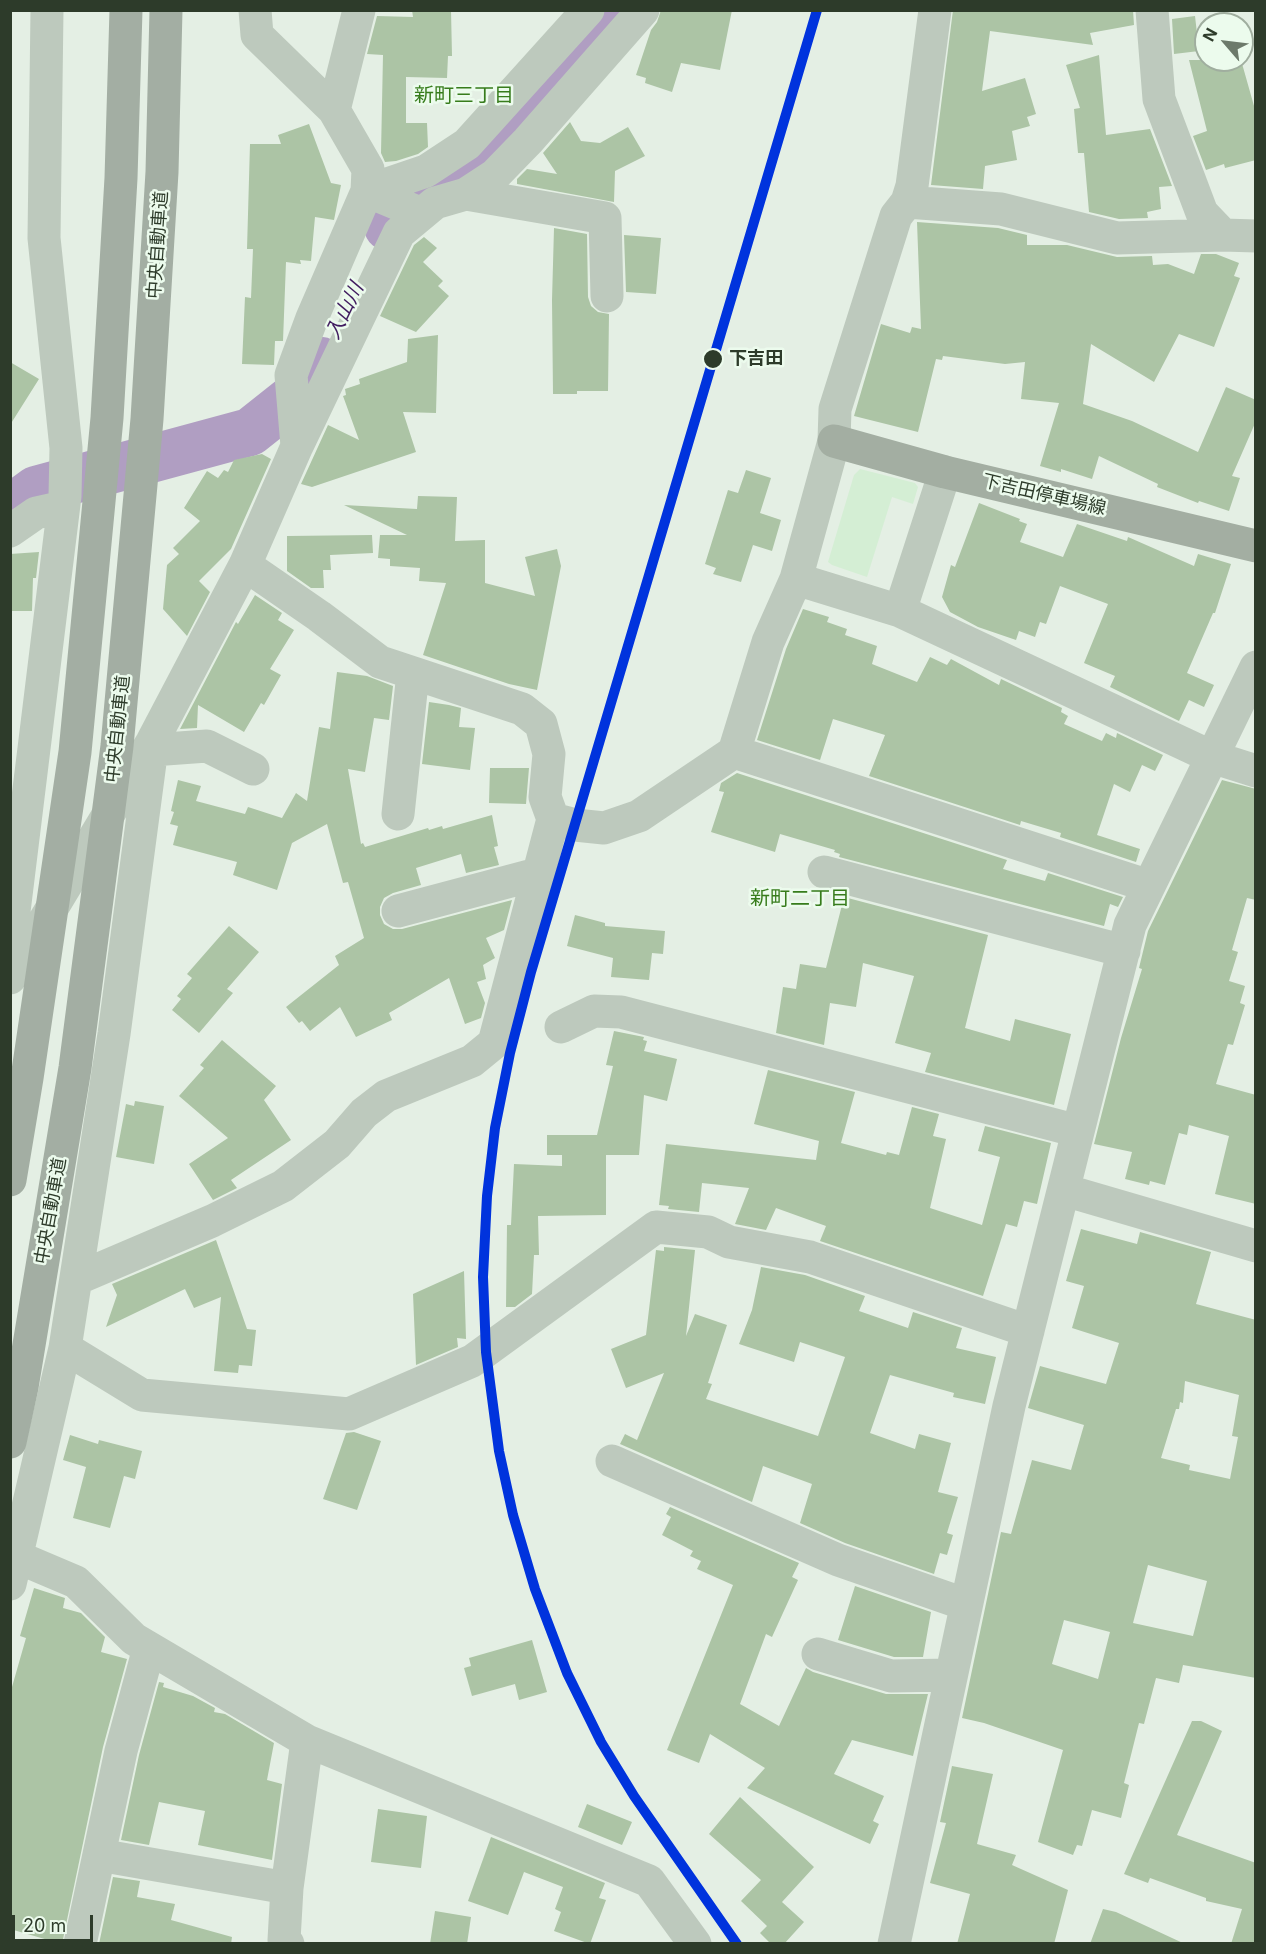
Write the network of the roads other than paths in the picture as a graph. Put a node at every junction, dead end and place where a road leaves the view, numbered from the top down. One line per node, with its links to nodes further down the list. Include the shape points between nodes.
1 (47, 10): 20 (street, via 44,238 66,448)
2 (126, 10): 44 (highway, via 107,418 75,752)
3 (166, 10): 50 (highway, 中央自動車道, via 162,172 147,419 117,746 75,1068)
4 (255, 10): 10 (street, via 257,35)
5 (359, 10): 10 (street)
6 (588, 10): 13 (street, via 467,144 426,171)
7 (643, 10): 11 (street, via 528,141 495,175)
8 (935, 10): 12 (street)
9 (1152, 10): 14 (street, via 1159,99 1202,213)
10 (334, 110): 13 (street, via 368,169)
11 (466, 194): 13 (street, via 435,203); 16 (street, via 605,218)
12 (907, 202): 14 (street, via 1001,209 1118,238); 18 (street, via 896,216 835,409)
13 (399, 204): 17 (street, via 399,233); 17 (street, via 312,318 291,375)
14 (1223, 235): 15 (street)
15 (1256, 236)
16 (607, 296)
17 (297, 438): 23 (street)
18 (834, 441): 19 (main road, 下吉田停車場線); 24 (street)
19 (945, 472): 22 (main road, 下吉田停車場線); 25 (street)
20 (64, 501): 21 (street, via 36,513); 39 (street)
21 (10, 531)
22 (1256, 546)
23 (245, 565): 27 (street, via 380,662); 28 (street)
24 (796, 579): 25 (street); 29 (street, via 768,642)
25 (900, 611): 30 (street)
26 (1256, 668): 30 (street)
27 (413, 672): 33 (street); 34 (street, via 522,709 541,724 549,754 545,797)
28 (152, 746): 31 (street, via 207,746); 41 (street); 47 (street, via 114,1034)
29 (734, 752): 34 (street, via 639,816 604,828); 37 (street)
30 (1212, 757): 32 (street); 37 (street)
31 (254, 770)
32 (1256, 771)
33 (398, 814)
34 (553, 819): 36 (street)
35 (824, 872): 40 (street)
36 (537, 874): 38 (street); 47 (street, via 494,1043 472,1060 386,1096 364,1113 337,1144 283,1186)
37 (1149, 886): 40 (street, via 1130,925)
38 (398, 911)
39 (10, 944)
40 (1124, 951): 43 (street)
41 (10, 978)
42 (561, 1027): 43 (street, via 594,1011 621,1012)
43 (1078, 1131): 45 (street)
44 (10, 1180)
45 (1064, 1190): 46 (street); 48 (street)
46 (1256, 1246)
47 (76, 1279): 49 (street)
48 (1028, 1331): 49 (street, via 810,1257 729,1242 708,1232 656,1227 472,1361 349,1414 142,1395); 53 (street)
49 (65, 1348): 52 (street)
50 (10, 1442)
51 (612, 1461): 53 (street, via 838,1560)
52 (13, 1565): 54 (street, via 76,1582 134,1639)
53 (967, 1602): 56 (street)
54 (149, 1648): 57 (street); 58 (street, via 121,1751)
55 (818, 1654): 56 (street, via 891,1676)
56 (951, 1676): 63 (street)
57 (308, 1741): 59 (street); 62 (street, via 649,1881)
58 (99, 1855): 59 (street); 60 (street)
59 (287, 1888): 61 (street, via 284,1940)
60 (80, 1944)
61 (288, 1944)
62 (695, 1944)
63 (894, 1944)

